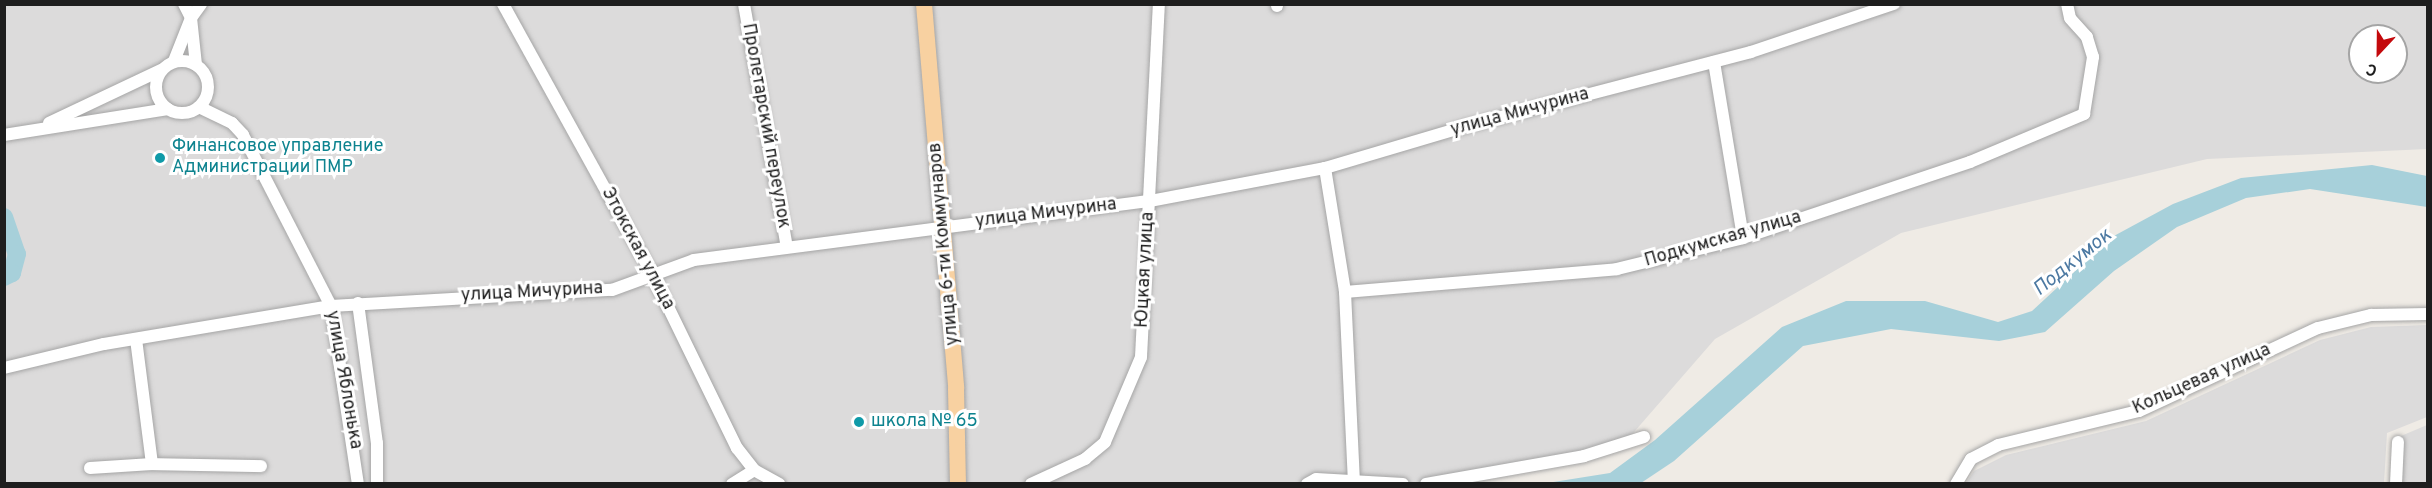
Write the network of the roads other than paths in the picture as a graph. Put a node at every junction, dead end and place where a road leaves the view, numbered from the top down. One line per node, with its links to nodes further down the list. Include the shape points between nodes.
1 (184, 4): 9 (street)
2 (201, 4): 9 (street)
3 (503, 4): 23 (street, Этокская улица)
4 (744, 4): 22 (street, Пролетарский переулок)
5 (924, 4): 20 (main road, улица 6-ти Коммунаров)
6 (1159, 4): 19 (street, Юцкая улица)
7 (1894, 4): 11 (street, улица Мичурина)
8 (2067, 4): 21 (street, Подкумская улица, via 2070,18 2087,37 2093,57 2084,114 1970,162)
9 (191, 18): 10 (street); 12 (street)
10 (174, 62): 12 (street); 13 (street)
11 (1714, 62): 18 (street, улица Мичурина, via 1467,126); 21 (street)
12 (196, 65): 14 (street, via 208,85)
13 (161, 70): 15 (street, via 156,91); 16 (street)
14 (199, 107): 15 (street, via 189,112); 26 (street, улица Яблонька, via 232,123 243,135)
15 (168, 109): 16 (street)
16 (37, 129): 17 (street)
17 (4, 135)
18 (1325, 168): 19 (street, улица Мичурина); 24 (street)
19 (1150, 201): 20 (street, улица Мичурина); 42 (street, Юцкая улица, via 1141,357 1119,412 1099,448 1085,459)
20 (944, 226): 22 (street, улица Мичурина); 41 (main road, улица 6-ти Коммунаров, via 956,389)
21 (1743, 238): 24 (street, Подкумская улица, via 1617,269)
22 (787, 247): 23 (street, улица Мичурина, via 694,260)
23 (652, 274): 25 (street, улица Мичурина, via 612,290); 35 (street, Этокская улица, via 736,448)
24 (1346, 292): 36 (street)
25 (358, 303): 26 (street, улица Мичурина); 38 (street, улица Яблонька, via 377,444)
26 (331, 306): 28 (street, улица Мичурина); 37 (street, улица Яблонька)
27 (2427, 314): 46 (street, Кольцевая улица, via 2372,315 2318,328 2139,411 1998,445 1971,459)
28 (136, 339): 29 (street, улица Мичурина); 32 (street)
29 (4, 368)
30 (1644, 437): 45 (street, via 1584,456)
31 (2398, 442): 47 (street)
32 (152, 464): 33 (street); 34 (street)
33 (261, 466)
34 (90, 468)
35 (754, 470): 39 (street); 40 (street, Этокская улица)
36 (1354, 481): 43 (street, via 1316,479); 44 (street)
37 (358, 483)
38 (377, 483)
39 (732, 483)
40 (778, 483)
41 (958, 483)
42 (1031, 483)
43 (1308, 483)
44 (1403, 483)
45 (1426, 483)
46 (1956, 483)
47 (2396, 483)

